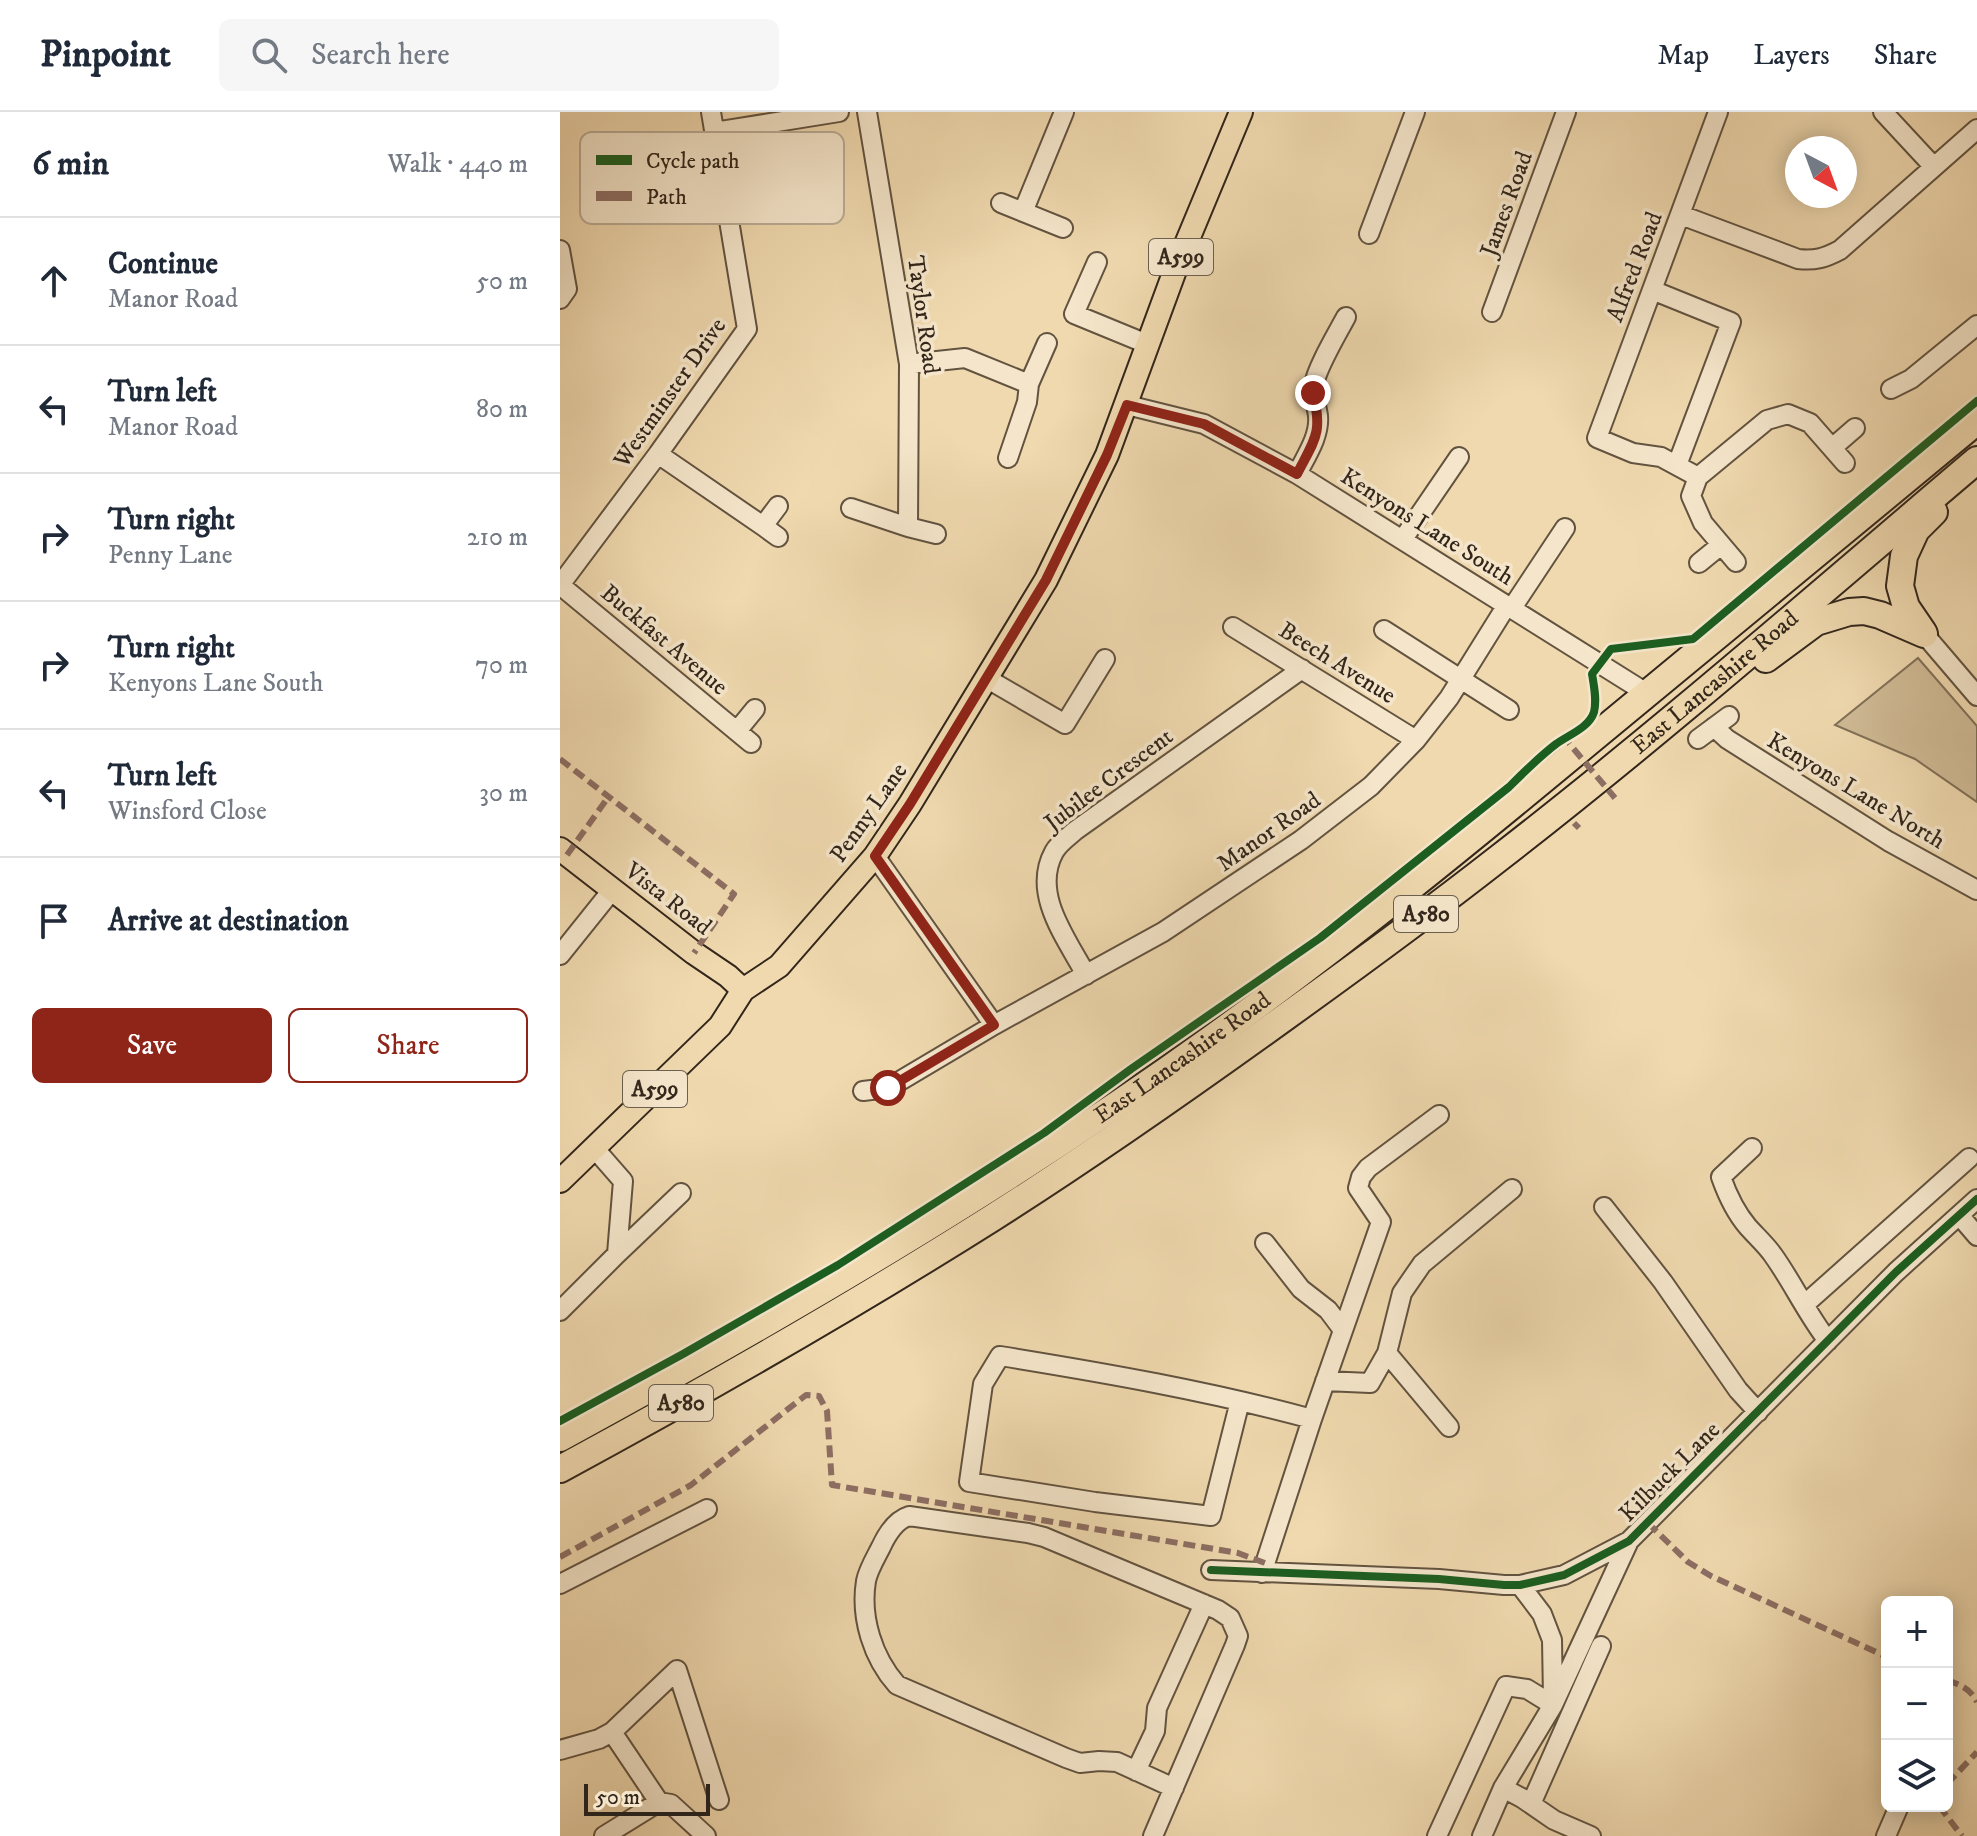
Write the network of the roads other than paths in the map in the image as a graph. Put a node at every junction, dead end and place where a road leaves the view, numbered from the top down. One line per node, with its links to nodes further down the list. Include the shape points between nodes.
1 (711, 112): 11 (street, Westminster Drive)
2 (839, 112): 11 (street)
3 (867, 112): 28 (street, Taylor Road)
4 (1064, 112): 14 (street)
5 (1241, 112): 27 (main road, A599)
6 (1415, 112): 18 (street)
7 (1566, 112): 23 (street, James Road)
8 (1718, 112): 15 (street, Alfred Road)
9 (1883, 112): 12 (street)
10 (1977, 129): 12 (street)
11 (714, 132)
12 (1934, 167): 15 (street, via 1840,250 1814,261)
13 (1001, 203): 14 (street)
14 (1023, 212): 17 (street)
15 (1681, 215): 21 (street, Alfred Road)
16 (729, 224): 35 (street, Westminster Drive, via 747,329)
17 (1063, 228)
18 (1369, 234)
19 (560, 250): 22 (street, via 567,289)
20 (1097, 262): 27 (street, via 1074,314)
21 (1652, 290): 40 (street, via 1731,322); 40 (street, Alfred Road, via 1597,438)
22 (560, 299)
23 (1492, 312)
24 (1345, 317): 42 (street, via 1316,378 1318,427)
25 (1977, 325): 29 (street)
26 (1047, 343): 30 (street)
27 (1147, 344): 31 (main road, A599)
28 (909, 364): 30 (street, via 965,358); 46 (street, Taylor Road)
29 (1891, 389)
30 (1028, 393): 37 (street)
31 (1127, 405): 42 (street, Kenyons Lane South, via 1204,424); 60 (main road, Penny Lane / A599, via 1046,580)
32 (1977, 421): 62 (highway, East Lancashire Road / A580)
33 (1855, 428): 34 (street)
34 (1832, 448): 39 (street); 43 (street, via 1810,423 1788,414 1767,420)
35 (658, 454): 44 (street, via 770,531); 53 (street, Westminster Drive)
36 (1459, 457): 49 (street)
37 (1008, 458)
38 (1977, 460): 68 (highway, East Lancashire Road / A580)
39 (1845, 463)
40 (1677, 465): 43 (street)
41 (1977, 471): 57 (highway, via 1916,530 1904,556 1900,586 1906,607)
42 (1297, 474): 49 (street, Kenyons Lane South)
43 (1698, 477): 50 (street, via 1691,496)
44 (778, 506)
45 (851, 508): 46 (street)
46 (908, 527): 48 (street)
47 (1565, 528): 54 (street, Manor Road)
48 (936, 534)
49 (1403, 539): 54 (street, Kenyons Lane South)
50 (1721, 545): 51 (street); 52 (street)
51 (1736, 562)
52 (1699, 563)
53 (560, 585): 64 (street, Buckfast Avenue, via 744,737)
54 (1510, 606): 61 (street, Manor Road); 62 (street, Kenyons Lane South)
55 (1233, 627): 59 (street, Beech Avenue)
56 (1384, 630): 61 (street)
57 (1927, 637): 63 (street); 68 (highway, via 1864,611 1816,622)
58 (1105, 659): 60 (street, via 1065,724)
59 (1302, 669): 67 (street, Beech Avenue); 74 (street, Jubilee Crescent, via 1054,851 1046,879 1050,909)
60 (986, 678): 70 (main road, Penny Lane / A599)
61 (1460, 679): 65 (street); 67 (street, Manor Road)
62 (1648, 694): 101 (highway, East Lancashire Road / A580, via 1213,1038 1079,1130 837,1283)
63 (1977, 696)
64 (755, 709)
65 (1509, 710)
66 (1698, 739): 72 (street, Kenyons Lane North, via 1721,721 1727,739 1888,841)
67 (1416, 740): 74 (street, Manor Road, via 1371,786 1301,840 1176,924)
68 (1620, 763): 102 (highway, East Lancashire Road / A580, via 1382,948 1119,1135 836,1314)
69 (560, 849): 71 (main road, Vista Road)
70 (875, 856): 75 (main road, Penny Lane / A599, via 779,966); 76 (street)
71 (613, 889): 73 (street); 75 (main road, Vista Road)
72 (1977, 890)
73 (560, 955)
74 (1086, 975): 76 (street, Manor Road)
75 (743, 990): 80 (main road, Penny Lane / A599, via 720,1026)
76 (994, 1025): 77 (street, Manor Road, via 888,1088)
77 (863, 1091)
78 (1439, 1115): 93 (street, via 1361,1177 1358,1188 1381,1222)
79 (1752, 1148): 91 (street, via 1721,1177 1745,1224 1771,1252)
80 (595, 1149): 82 (main road, Penny Lane / A599); 90 (street, via 623,1181)
81 (1969, 1158): 91 (street)
82 (560, 1181)
83 (1512, 1189): 95 (street, via 1422,1264 1402,1293)
84 (681, 1193): 90 (street)
85 (1977, 1199): 87 (street, Kilbuck Lane)
86 (1604, 1207): 98 (street)
87 (1959, 1215): 88 (street); 94 (street, Kilbuck Lane)
88 (1977, 1236)
89 (1265, 1243): 93 (street)
90 (617, 1254): 92 (street)
91 (1804, 1305): 94 (street)
92 (560, 1311)
93 (1343, 1330): 96 (street)
94 (1828, 1341): 98 (street, Kilbuck Lane)
95 (1387, 1353): 96 (street, via 1370,1383); 100 (street)
96 (1325, 1381): 99 (street)
97 (1240, 1401): 97 (street, via 1000,1356 983,1384 969,1482 1211,1516); 99 (street)
98 (1758, 1412): 104 (street, Kilbuck Lane)
99 (1312, 1419): 106 (street)
100 (1449, 1427)
101 (560, 1438)
102 (560, 1469)
103 (707, 1509): 107 (street)
104 (1629, 1541): 108 (street, Kilbuck Lane, via 1564,1575); 111 (street, Kilbuck Lane)
105 (1211, 1570): 106 (street, Kilbuck Lane)
106 (1262, 1573): 108 (street, Kilbuck Lane)
107 (560, 1584)
108 (1520, 1585): 111 (street, via 1542,1614 1552,1640)
109 (1204, 1604): 114 (street, via 1157,1708 1155,1731); 114 (street, via 1044,1537 909,1516 899,1519 866,1580 865,1614 873,1647 897,1685 1066,1758 1117,1762); 115 (street, via 1230,1618 1238,1636)
110 (1601, 1646): 119 (street)
111 (1553, 1705): 116 (street, Kilbuck Lane); 124 (street, via 1527,1689 1506,1686)
112 (612, 1732): 113 (street); 117 (street, via 677,1670); 118 (street)
113 (560, 1750)
114 (1136, 1771): 115 (street)
115 (1174, 1788): 123 (street)
116 (1503, 1788): 119 (street); 125 (street, Kilbuck Lane)
117 (719, 1800)
118 (659, 1802): 121 (street); 122 (street, via 671,1804)
119 (1531, 1804): 126 (street)
120 (1896, 1812): 127 (street)
121 (604, 1836)
122 (706, 1836)
123 (1153, 1836)
124 (1437, 1836)
125 (1482, 1836)
126 (1591, 1836)
127 (1886, 1836)

